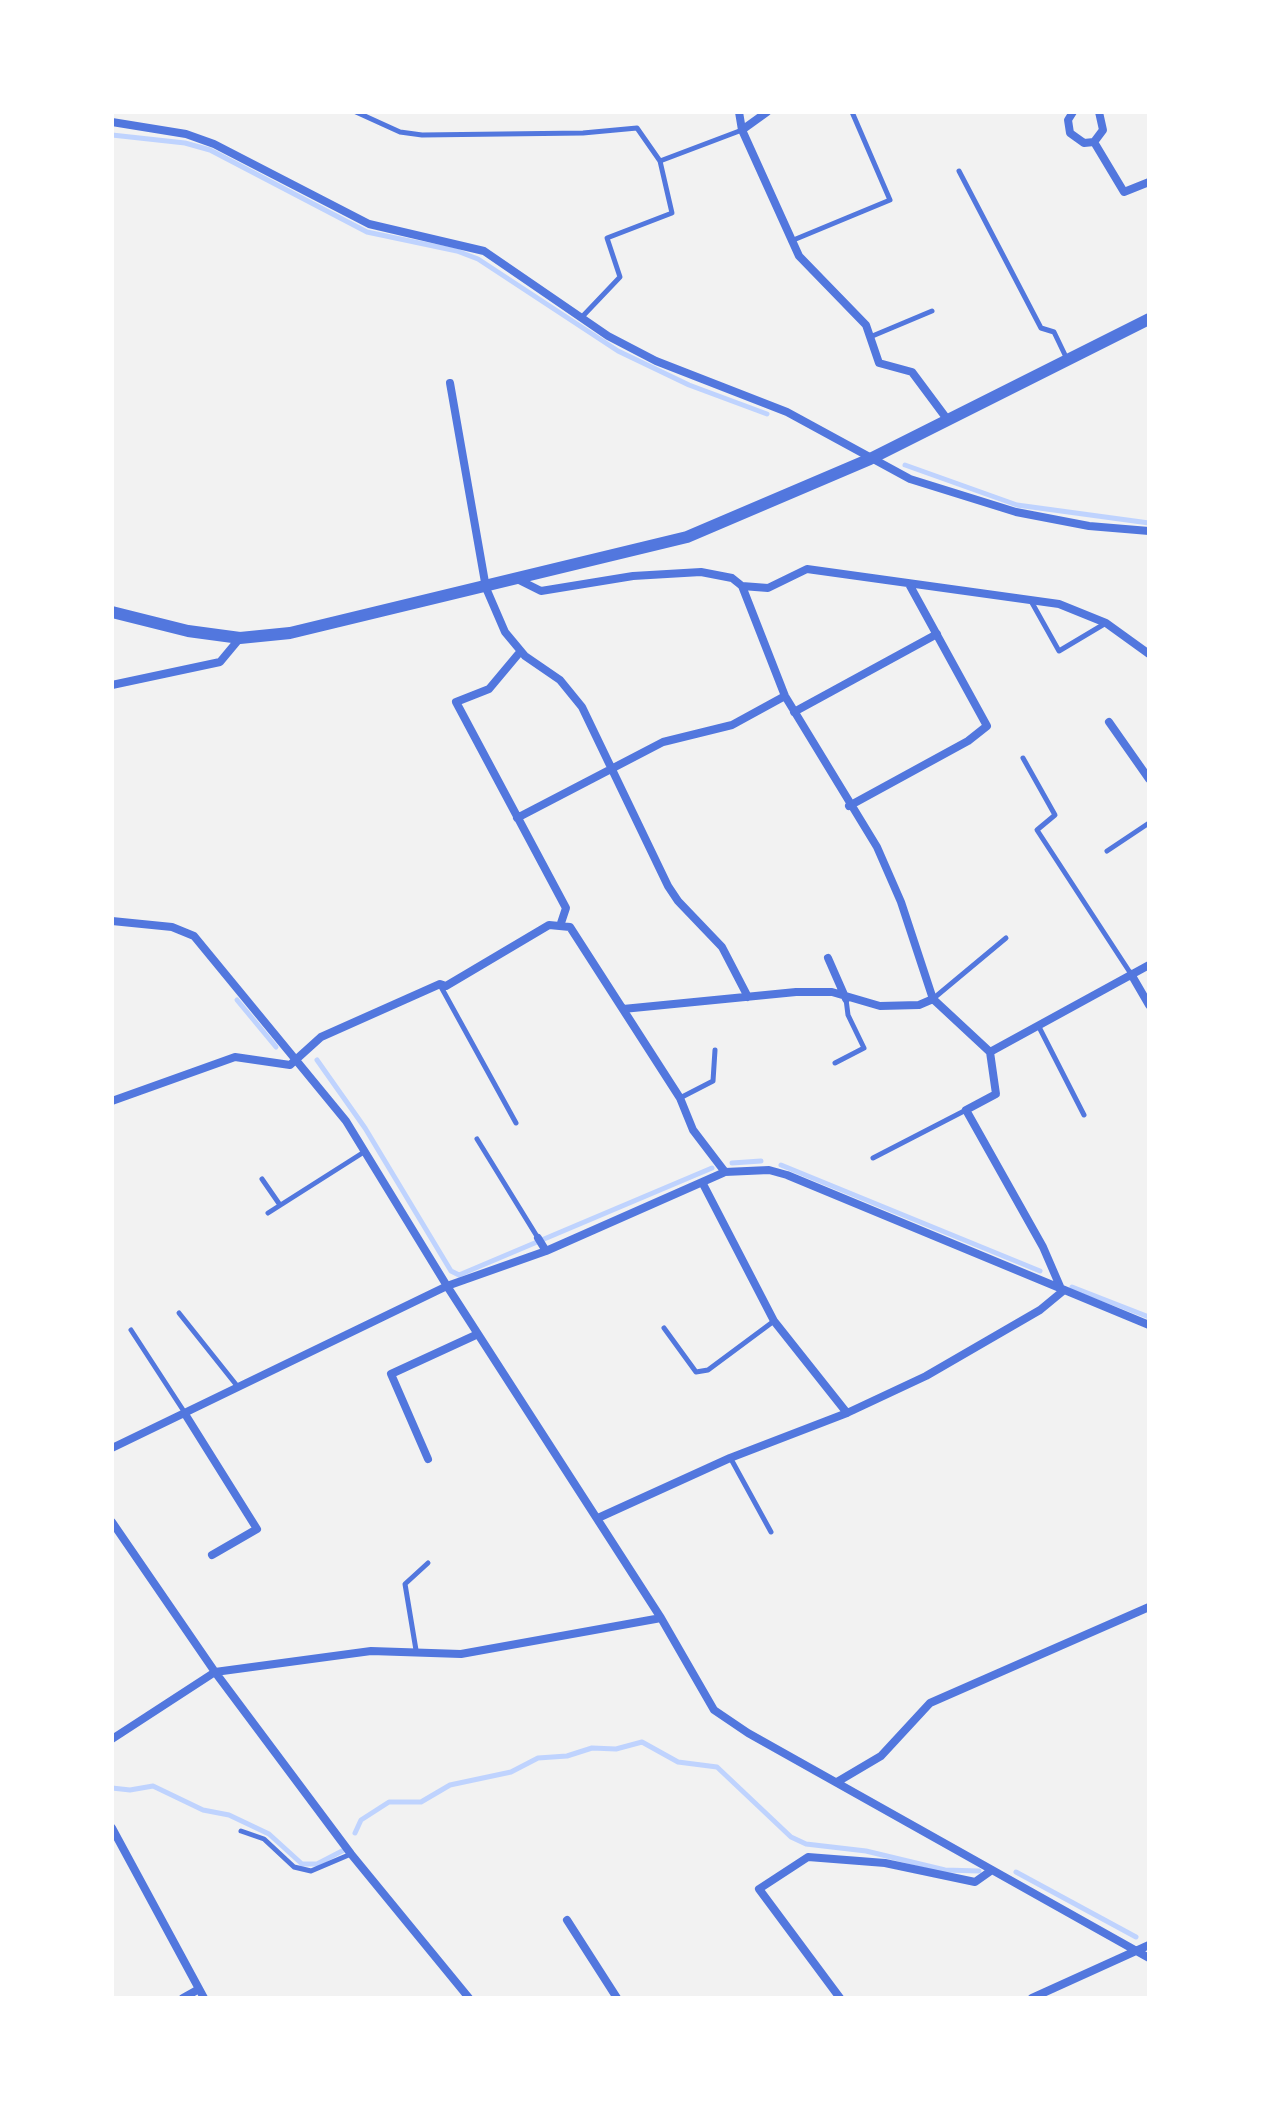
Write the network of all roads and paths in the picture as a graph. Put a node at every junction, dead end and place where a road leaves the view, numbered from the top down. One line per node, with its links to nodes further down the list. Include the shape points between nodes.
1 (356, 112): 10 (lane, via 400,132 422,135 637,128)
2 (739, 112): 8 (street)
3 (767, 112): 8 (street)
4 (852, 112): 13 (lane, via 890,200)
5 (1073, 112): 9 (street, via 1070,133 1078,141)
6 (1099, 112): 9 (street, via 1104,125)
7 (112, 122): 15 (street, via 186,134 369,224 484,251)
8 (742, 130): 10 (lane); 13 (street)
9 (1094, 142): 12 (street, via 1124,192)
10 (660, 161): 15 (lane, via 672,213 607,238 620,277)
11 (959, 171): 18 (lane, via 1041,328 1054,332)
12 (1149, 182)
13 (790, 242): 17 (street, via 841,304 866,325)
14 (932, 311): 17 (lane)
15 (581, 318): 21 (street, via 656,361 787,412)
16 (1149, 319): 18 (street)
17 (870, 337): 20 (street, via 879,363 912,372)
18 (1067, 359): 20 (street)
19 (450, 383): 26 (street)
20 (947, 419): 21 (street)
21 (870, 459): 22 (street, via 910,479 1016,512); 23 (street, via 687,537)
22 (1149, 531)
23 (519, 580): 25 (street, via 541,591 633,576 701,572 732,578); 26 (street)
24 (909, 584): 25 (street, via 807,569 768,588); 27 (street); 30 (street)
25 (742, 586): 35 (street)
26 (486, 588): 31 (street, via 290,633); 32 (street)
27 (1030, 600): 29 (street, via 1081,610); 29 (lane, via 1059,651)
28 (112, 612): 31 (street)
29 (1106, 623): 33 (street)
30 (937, 634): 36 (street); 41 (street, via 987,726)
31 (240, 638): 34 (street, via 220,662)
32 (520, 652): 39 (street, via 570,690); 42 (street, via 489,689 456,702)
33 (1149, 654)
34 (112, 685)
35 (785, 696): 36 (street); 39 (street, via 732,725 663,742)
36 (794, 712): 41 (street)
37 (1109, 722): 40 (street)
38 (1023, 758): 50 (lane, via 1055,815 1037,830)
39 (612, 770): 42 (street); 52 (street, via 668,886 722,947)
40 (1149, 779)
41 (849, 806): 54 (street, via 877,847 901,902)
42 (517, 818): 46 (street, via 566,908)
43 (1149, 823): 44 (lane)
44 (1107, 851)
45 (112, 921): 60 (street, via 172,927 194,936)
46 (560, 926): 51 (street, via 549,925 446,986); 56 (street, via 570,927)
47 (1006, 938): 54 (lane)
48 (828, 958): 53 (street)
49 (1149, 965): 50 (street)
50 (1131, 974): 55 (street); 57 (street)
51 (440, 984): 60 (street, via 321,1037); 66 (lane)
52 (748, 997): 53 (street, via 832,992); 56 (street)
53 (846, 999): 54 (street, via 880,1006 919,1005); 61 (lane, via 864,1048)
54 (933, 999): 59 (street)
55 (1149, 1005)
56 (623, 1009): 62 (street)
57 (1038, 1024): 59 (street); 65 (lane)
58 (715, 1050): 62 (lane, via 713,1081)
59 (990, 1052): 64 (street, via 996,1094)
60 (299, 1059): 63 (street, via 290,1065 235,1057); 68 (street)
61 (835, 1063)
62 (680, 1098): 70 (street, via 693,1130)
63 (112, 1101)
64 (966, 1110): 69 (lane); 77 (street)
65 (1084, 1115)
66 (516, 1123)
67 (477, 1139): 75 (lane)
68 (365, 1151): 73 (lane); 76 (street)
69 (873, 1158)
70 (725, 1172): 72 (street); 77 (street, via 769,1170 787,1175)
71 (262, 1179): 73 (lane)
72 (702, 1182): 75 (street); 79 (street)
73 (280, 1205): 74 (lane)
74 (268, 1213)
75 (542, 1244): 76 (street)
76 (447, 1286): 83 (street); 84 (street)
77 (1063, 1291): 80 (street); 85 (street, via 1040,1310 926,1376)
78 (179, 1313): 84 (lane)
79 (774, 1321): 81 (lane, via 708,1370 696,1372); 85 (street)
80 (1149, 1325)
81 (664, 1328)
82 (131, 1330): 86 (lane)
83 (478, 1334): 89 (street, via 391,1374); 90 (street)
84 (238, 1387): 86 (street)
85 (847, 1413): 88 (street)
86 (185, 1414): 87 (street); 93 (street, via 257,1529)
87 (112, 1448)
88 (730, 1458): 90 (street); 92 (lane)
89 (428, 1459)
90 (598, 1518): 96 (street)
91 (112, 1522): 98 (street)
92 (771, 1532)
93 (212, 1555)
94 (428, 1563): 97 (lane, via 405,1584)
95 (1149, 1607): 100 (street, via 930,1703 881,1756)
96 (661, 1618): 97 (street, via 461,1654); 100 (street, via 714,1710)
97 (416, 1650): 98 (street)
98 (215, 1672): 99 (street); 103 (street)
99 (112, 1739)
100 (837, 1782): 104 (street)
101 (112, 1828): 109 (street)
102 (241, 1831): 103 (lane, via 264,1839 294,1867 311,1871)
103 (351, 1854): 112 (street)
104 (992, 1870): 107 (street); 114 (street, via 975,1882 885,1863 808,1857 759,1889)
105 (567, 1920): 113 (street)
106 (1149, 1945): 107 (street)
107 (1136, 1951): 108 (street); 115 (street)
108 (1149, 1958)
109 (199, 1989): 110 (street); 111 (street)
110 (183, 1998)
111 (204, 1998)
112 (469, 1998)
113 (617, 1998)
114 (840, 1998)
115 (1032, 1998)

